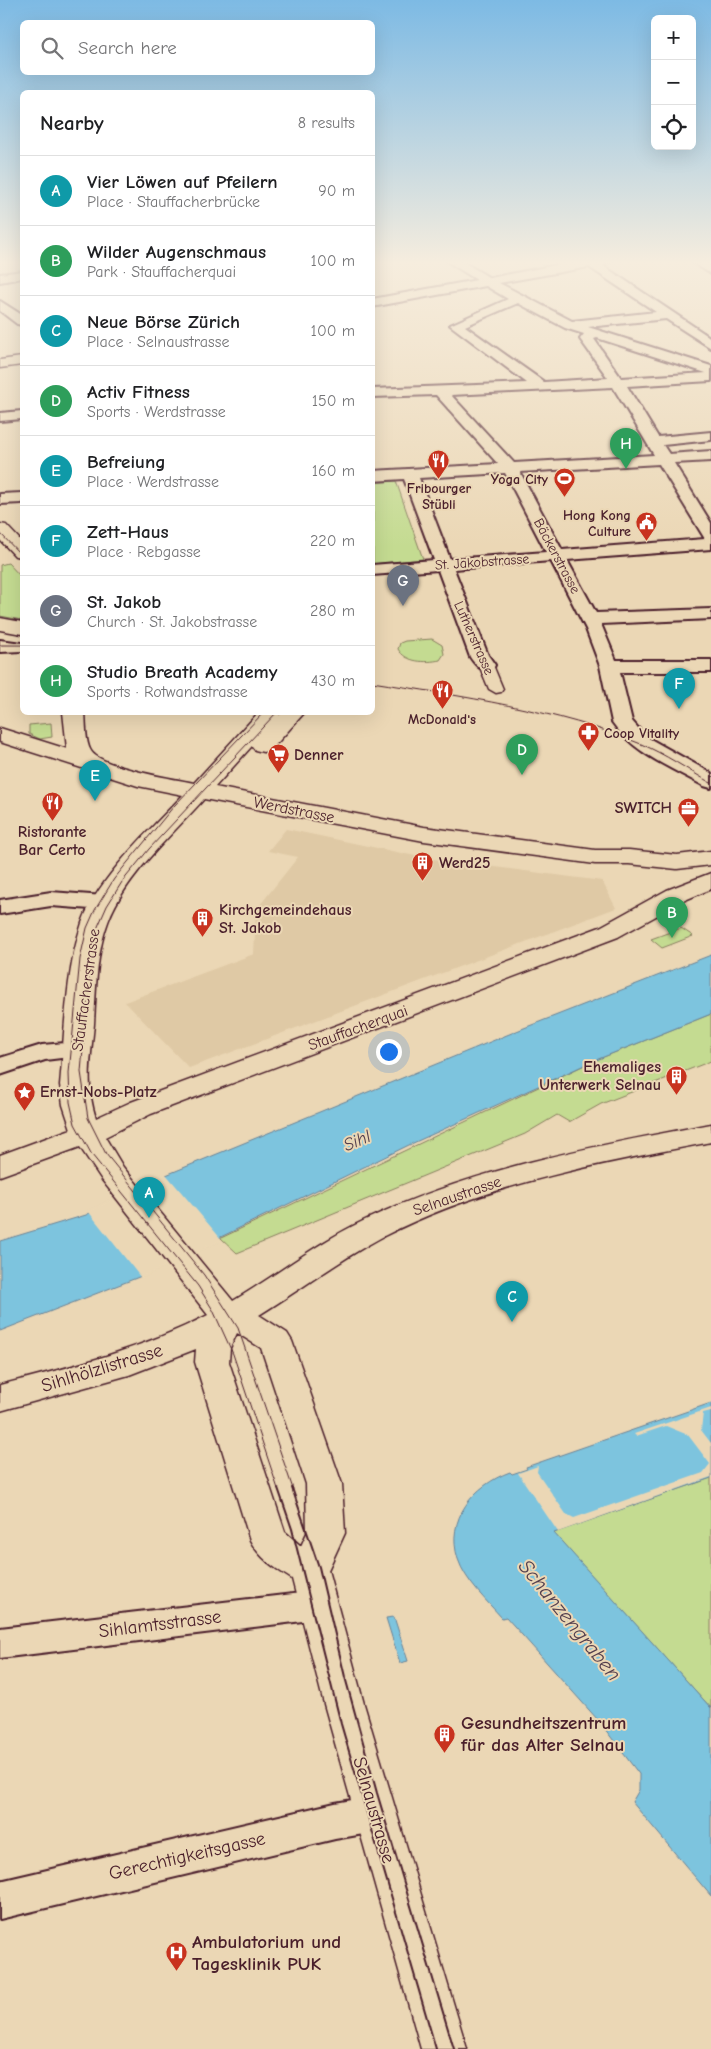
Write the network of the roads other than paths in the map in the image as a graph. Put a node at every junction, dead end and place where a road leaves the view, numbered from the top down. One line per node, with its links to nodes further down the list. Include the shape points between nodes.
1 (498, 356): 9 (street)
2 (599, 356): 8 (street)
3 (665, 356): 6 (street)
4 (20, 360): 5 (street)
5 (0, 364)
6 (711, 370)
7 (711, 378): 8 (street)
8 (618, 383): 9 (street); 15 (street)
9 (542, 387): 10 (street)
10 (440, 391): 11 (street); 18 (street, Bäckerstrasse)
11 (375, 393)
12 (20, 416): 13 (street)
13 (0, 417)
14 (711, 436): 15 (street)
15 (654, 442): 17 (street)
16 (711, 456): 17 (street)
17 (664, 459): 18 (street); 24 (street)
18 (510, 468): 19 (street); 27 (street, Bäckerstrasse)
19 (410, 474): 20 (street); 28 (street, Lutherstrasse)
20 (375, 476)
21 (20, 498): 22 (street)
22 (0, 499)
23 (0, 529): 26 (street)
24 (711, 536)
25 (711, 544): 27 (street, St. Jakobstrasse)
26 (20, 550)
27 (556, 556): 28 (street, St. Jakobstrasse); 31 (street, Bäckerstrasse)
28 (443, 564): 29 (street, St. Jakobstrasse); 34 (street, Lutherstrasse, via 479,656)
29 (375, 570)
30 (711, 614): 31 (street)
31 (590, 619): 35 (street, Bäckerstrasse)
32 (0, 624): 33 (street)
33 (13, 640)
34 (486, 665): 37 (street, Lutherstrasse)
35 (609, 666): 36 (street); 43 (street, Bäckerstrasse, via 622,722 638,740)
36 (711, 666)
37 (496, 689)
38 (74, 715): 42 (street, via 79,752)
39 (267, 715): 44 (street, Stauffacherstrasse)
40 (292, 715): 44 (street, Stauffacherstrasse, via 235,776)
41 (0, 735): 42 (street, Werdstrasse)
42 (90, 763): 44 (street, Werdstrasse, via 128,776)
43 (711, 782)
44 (198, 791): 45 (street, Werdstrasse, via 424,834); 48 (street, Stauffacherstrasse, via 130,866)
45 (595, 857): 46 (street, Werdstrasse, via 677,862); 47 (street, Werdstrasse, via 618,867)
46 (711, 858)
47 (704, 882): 53 (street, Stauffacherquai, via 609,932 141,1108)
48 (104, 902): 49 (street, via 51,899); 50 (street, Stauffacherstrasse, via 95,922 86,959)
49 (0, 907)
50 (77, 1050): 51 (street, via 42,1053); 53 (street, Stauffacherstrasse, via 75,1100)
51 (0, 1068)
52 (711, 1133): 55 (street, Selnaustrasse, via 542,1169 452,1194 366,1232)
53 (87, 1134): 54 (street, Stauffacherquai); 55 (street, Stauffacherstrasse, via 111,1172)
54 (1, 1165)
55 (228, 1319): 56 (street, Sihlhölzlistrasse, via 172,1347 125,1364); 57 (street, via 213,1348 212,1362 269,1540); 57 (street, via 250,1324 274,1340 324,1484 326,1533)
56 (0, 1398)
57 (314, 1588): 58 (street, Sihlamtsstrasse); 59 (street, Selnaustrasse)
58 (0, 1643)
59 (376, 1814): 60 (street, Gerechtigkeitsgasse); 61 (street, Selnaustrasse)
60 (0, 1900)
61 (436, 2047)

